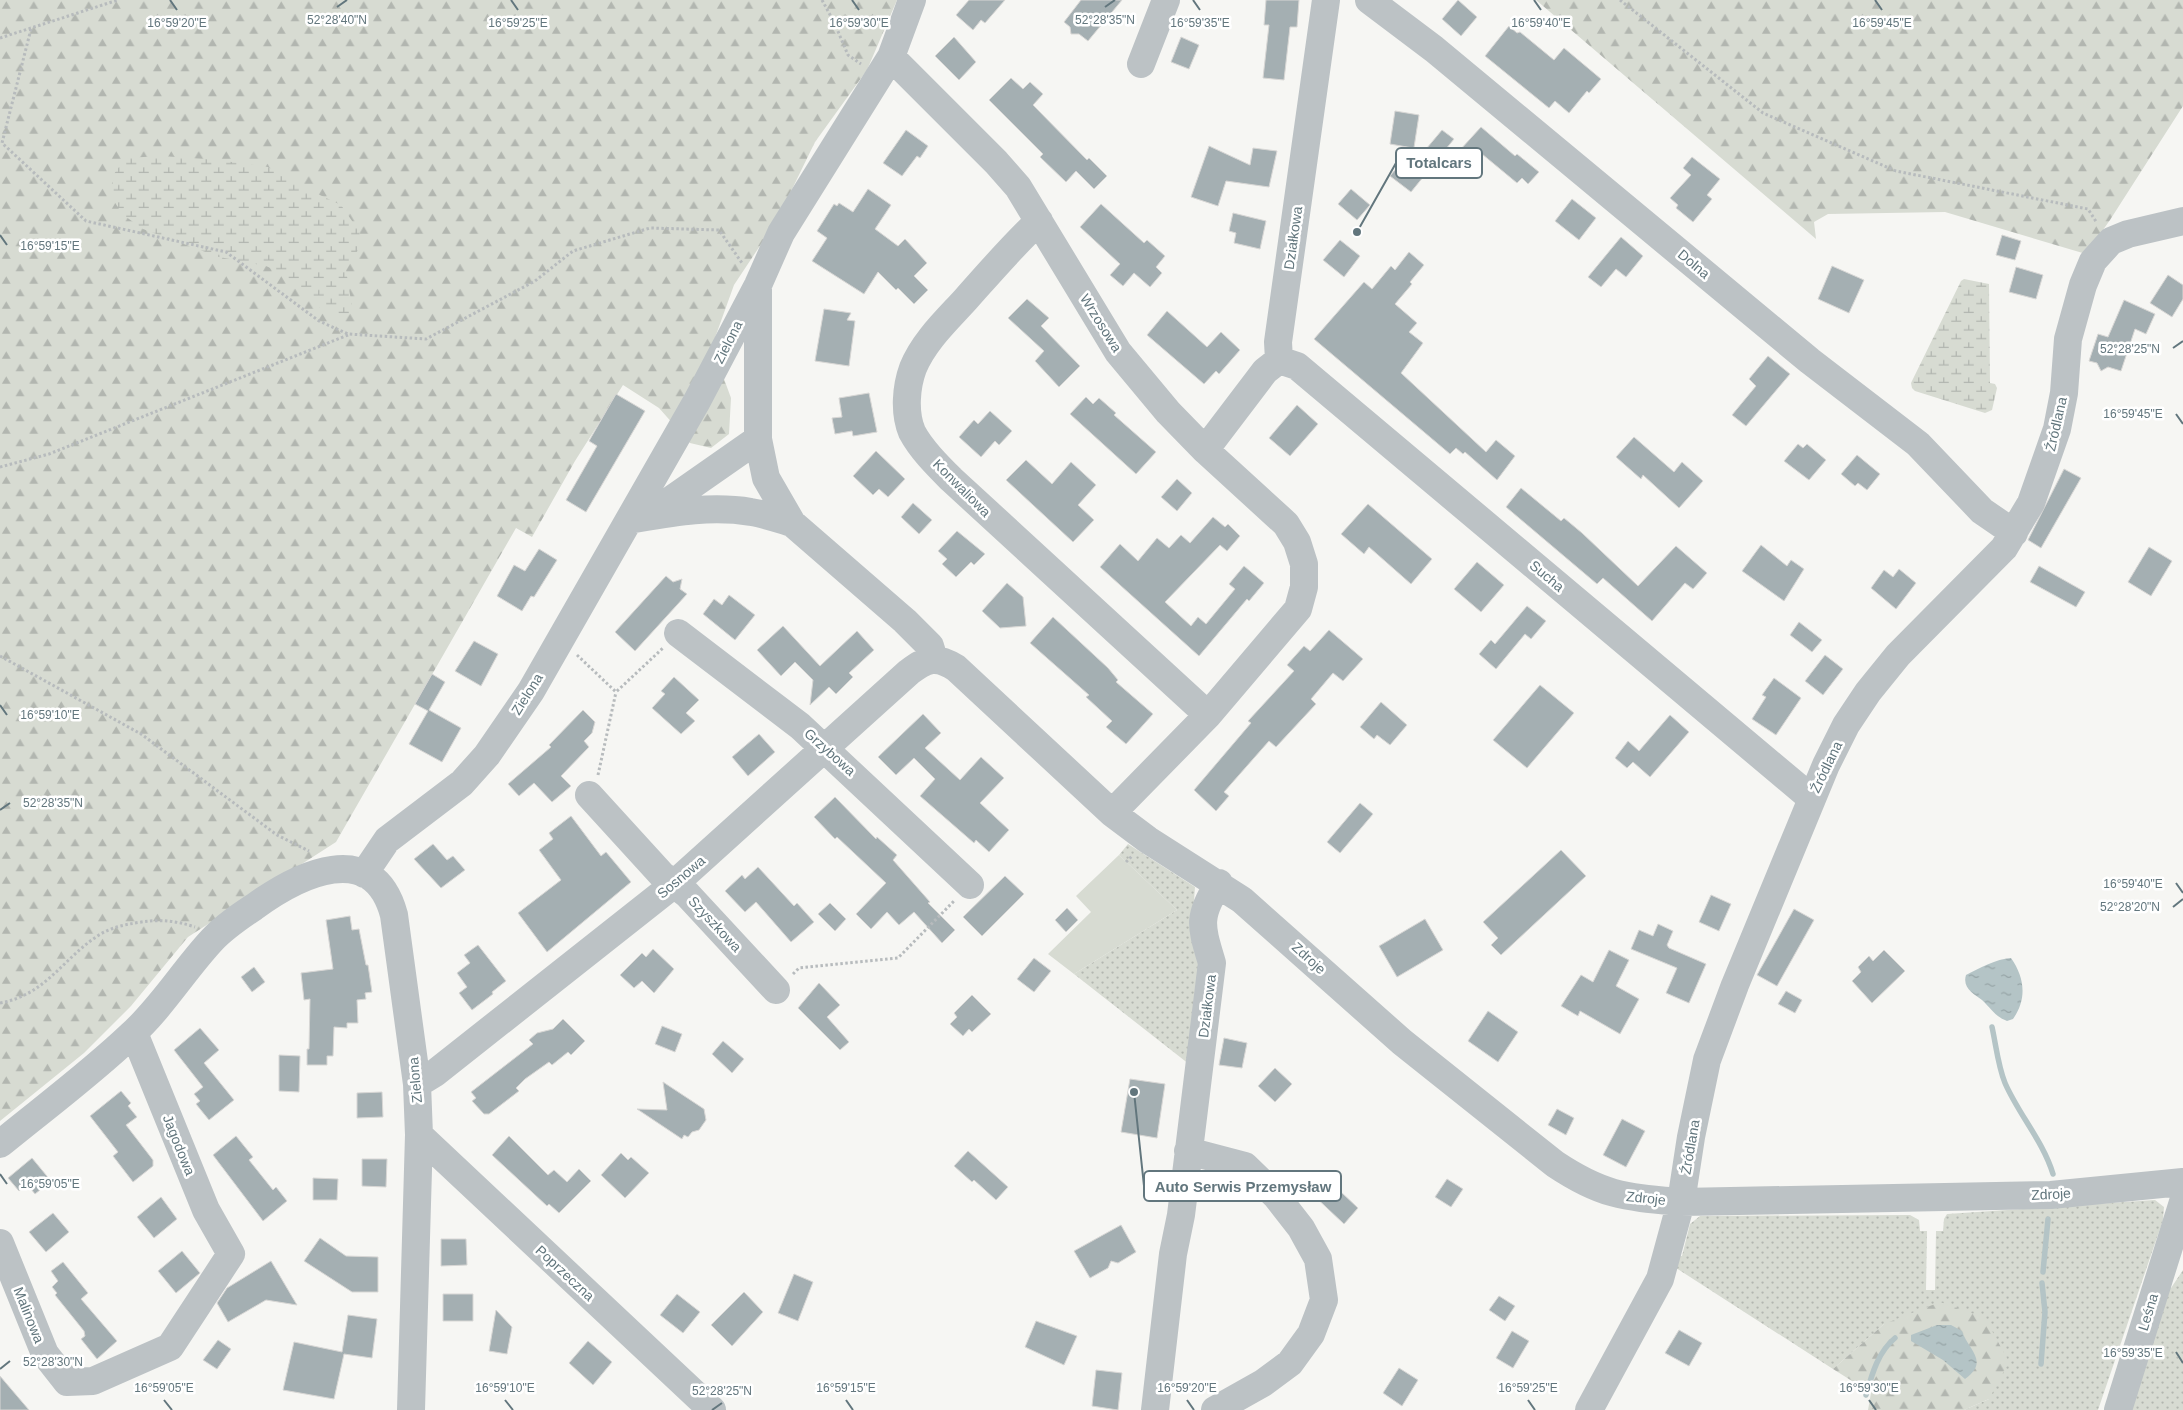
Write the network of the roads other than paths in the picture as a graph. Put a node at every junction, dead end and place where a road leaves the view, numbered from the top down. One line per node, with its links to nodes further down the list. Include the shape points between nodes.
1 (912, 0): 6 (street, Zielona)
2 (1166, 0): 5 (street)
3 (1326, 0): 10 (street, Działkowa, via 1278,342)
4 (1369, 0): 15 (street, Dolna, via 1434,49 1810,360 1918,444 1982,511)
5 (1141, 64)
6 (885, 67): 7 (street, Wrzosowa, via 996,162 1018,187); 9 (street, Zielona, via 782,233)
7 (1039, 221): 12 (street, Wrzosowa, via 1118,352); 18 (street, Konwaliowa, via 981,282 921,353 908,383 908,414 912,431 951,479)
8 (2183, 221): 15 (street, Źródlana, via 2111,241 2093,261 2068,339 2064,393 2052,449 2031,502)
9 (758, 285): 11 (street); 13 (street, Zielona, via 698,401)
10 (1279, 360): 12 (street, via 1266,371); 21 (street, Sucha, via 1297,366)
11 (758, 439): 13 (street, via 665,504); 14 (street, via 766,478)
12 (1205, 450): 18 (street, Wrzosowa, via 1286,524 1297,542 1304,564 1304,587 1298,609)
13 (629, 520): 14 (street, via 714,508 753,512); 23 (street, Zielona, via 531,690 487,755 462,783 387,840)
14 (792, 523): 17 (street, via 905,621 930,646)
15 (2014, 533): 21 (street, Źródlana, via 2004,548 1898,655 1868,692 1846,725)
16 (678, 634): 19 (street, Grzybowa, via 800,726)
17 (934, 659): 19 (street, Sosnowa, via 908,672); 22 (street, via 956,668)
18 (1208, 716): 22 (street)
19 (825, 749): 25 (street, Sosnowa); 26 (street, Grzybowa)
20 (591, 797): 25 (street, Szyszkowa)
21 (1811, 798): 34 (street, Źródlana, via 1708,1060)
22 (1112, 813): 24 (street, via 1148,840)
23 (364, 874): 28 (street, via 338,868 324,870 263,900 213,939); 29 (street, Zielona, via 386,893 394,915)
24 (1219, 883): 32 (street, Działkowa, via 1203,914 1212,963); 34 (street, Zdroje, via 1268,922 1402,1042 1555,1164 1579,1180 1627,1198)
25 (673, 885): 27 (street, Szyszkowa, via 687,894); 29 (street, Sosnowa)
26 (970, 885)
27 (776, 990)
28 (134, 1033): 31 (street); 39 (street, Jagodowa, via 206,1210 231,1254 170,1347 93,1380)
29 (417, 1084): 30 (street, Zielona)
30 (419, 1135): 40 (street, Poprzeczna); 41 (street, Zielona)
31 (0, 1144)
32 (1188, 1151): 42 (street, Działkowa); 43 (street, via 1245,1166 1276,1196 1301,1228 1318,1259 1324,1300 1312,1334 1290,1363 1263,1383)
33 (2183, 1182): 34 (street, Zdroje, via 2051,1195)
34 (1681, 1202): 44 (street, Źródlana, via 1660,1279)
35 (2183, 1202): 38 (street, Leśna)
36 (0, 1242): 39 (street, Malinowa, via 45,1354)
37 (2183, 1254): 38 (street)
38 (2161, 1272): 45 (street, Leśna)
39 (67, 1382)
40 (710, 1409)
41 (411, 1410)
42 (1155, 1410)
43 (1215, 1410)
44 (1589, 1410)
45 (2118, 1410)

